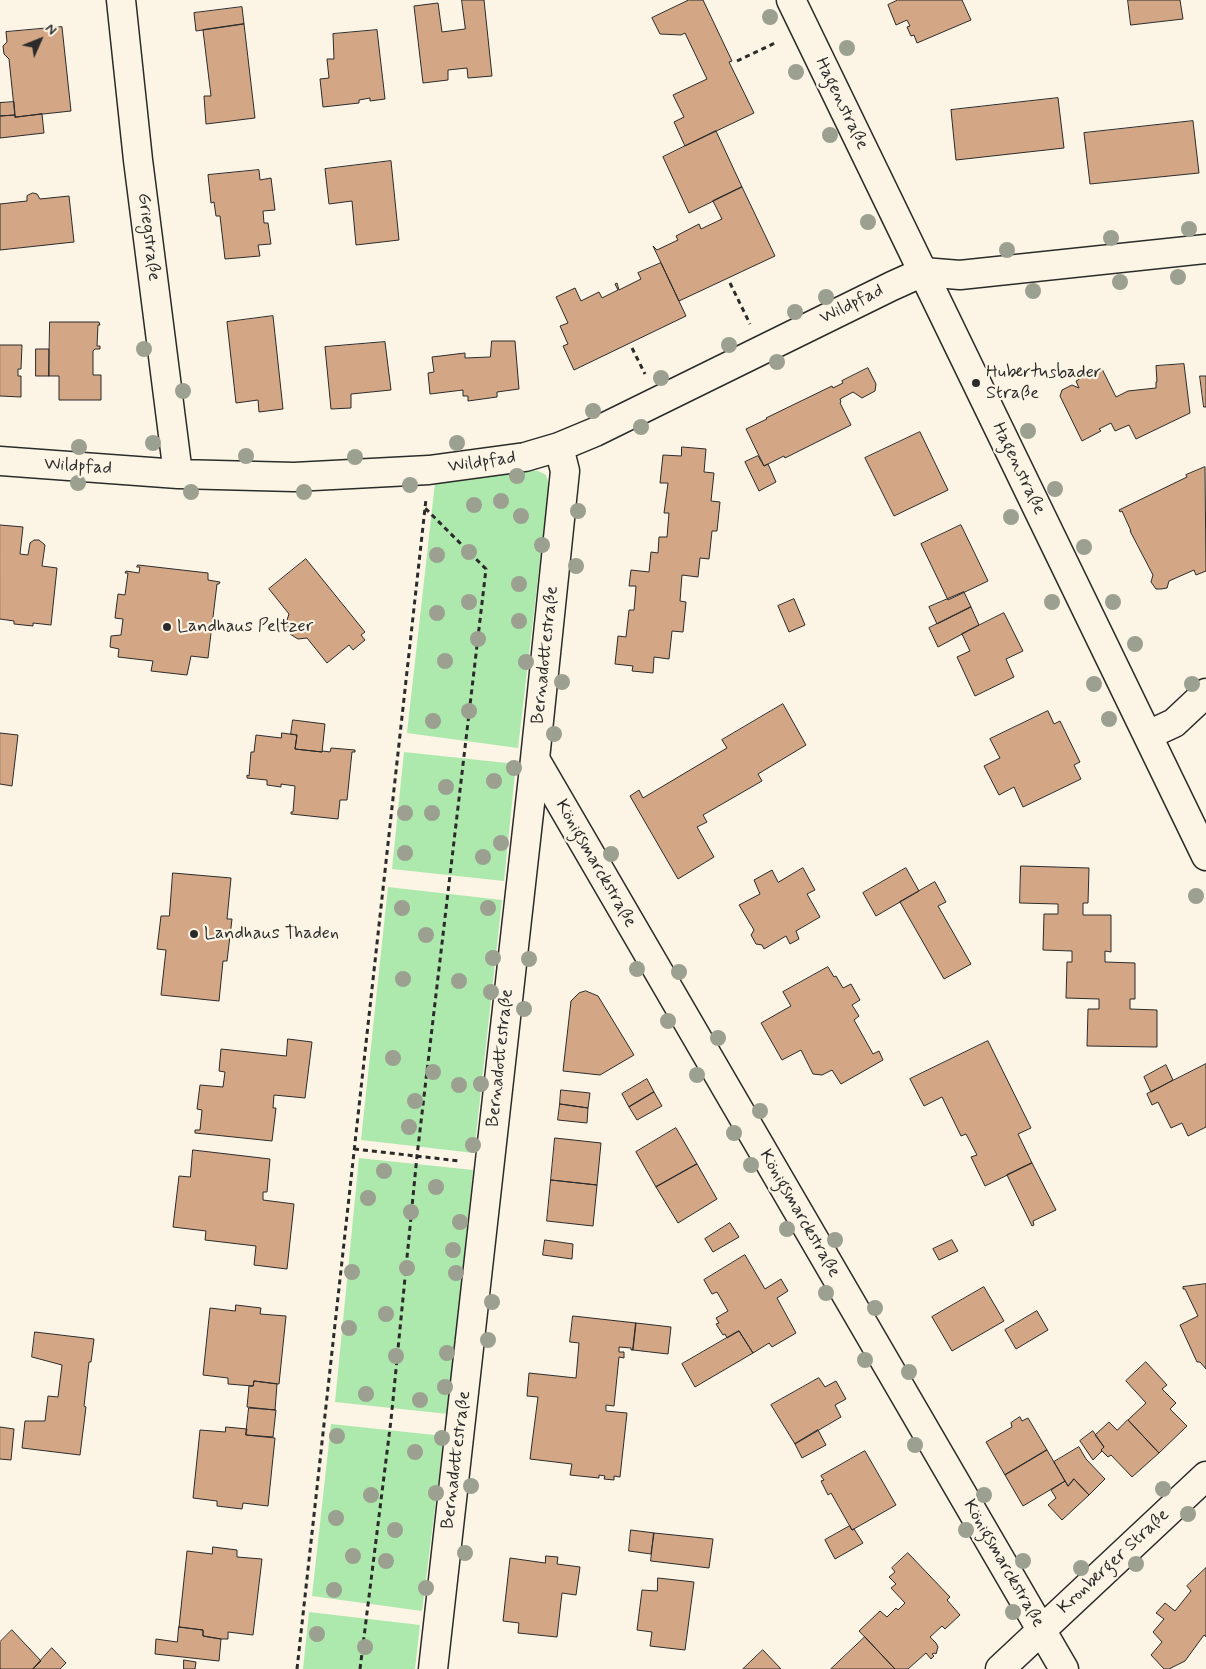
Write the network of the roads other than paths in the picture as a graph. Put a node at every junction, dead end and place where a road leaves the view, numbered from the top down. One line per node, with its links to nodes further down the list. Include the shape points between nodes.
1 (121, 0): 7 (street, Griegstraße)
2 (791, 0): 4 (street, Hagenstraße)
3 (1206, 249): 4 (street, via 960,275)
4 (923, 272): 5 (street, Wildpfad); 9 (street, Hagenstraße)
5 (559, 447): 7 (street, Wildpfad, via 524,457 429,470 294,477); 10 (street, Bernadottestraße, via 565,471)
6 (0, 462): 7 (street, Wildpfad)
7 (178, 474)
8 (1206, 693): 9 (street, via 1174,722)
9 (1148, 735): 11 (street, Hagenstraße)
10 (534, 759): 13 (street, Königsmarckstraße); 14 (street, Bernadottestraße)
11 (1206, 856)
12 (1206, 1476): 13 (street, Kronberger Straße)
13 (1041, 1630): 15 (street, Kronberger Straße); 16 (street, Königsmarckstraße)
14 (433, 1669)
15 (1000, 1669)
16 (1064, 1669)

